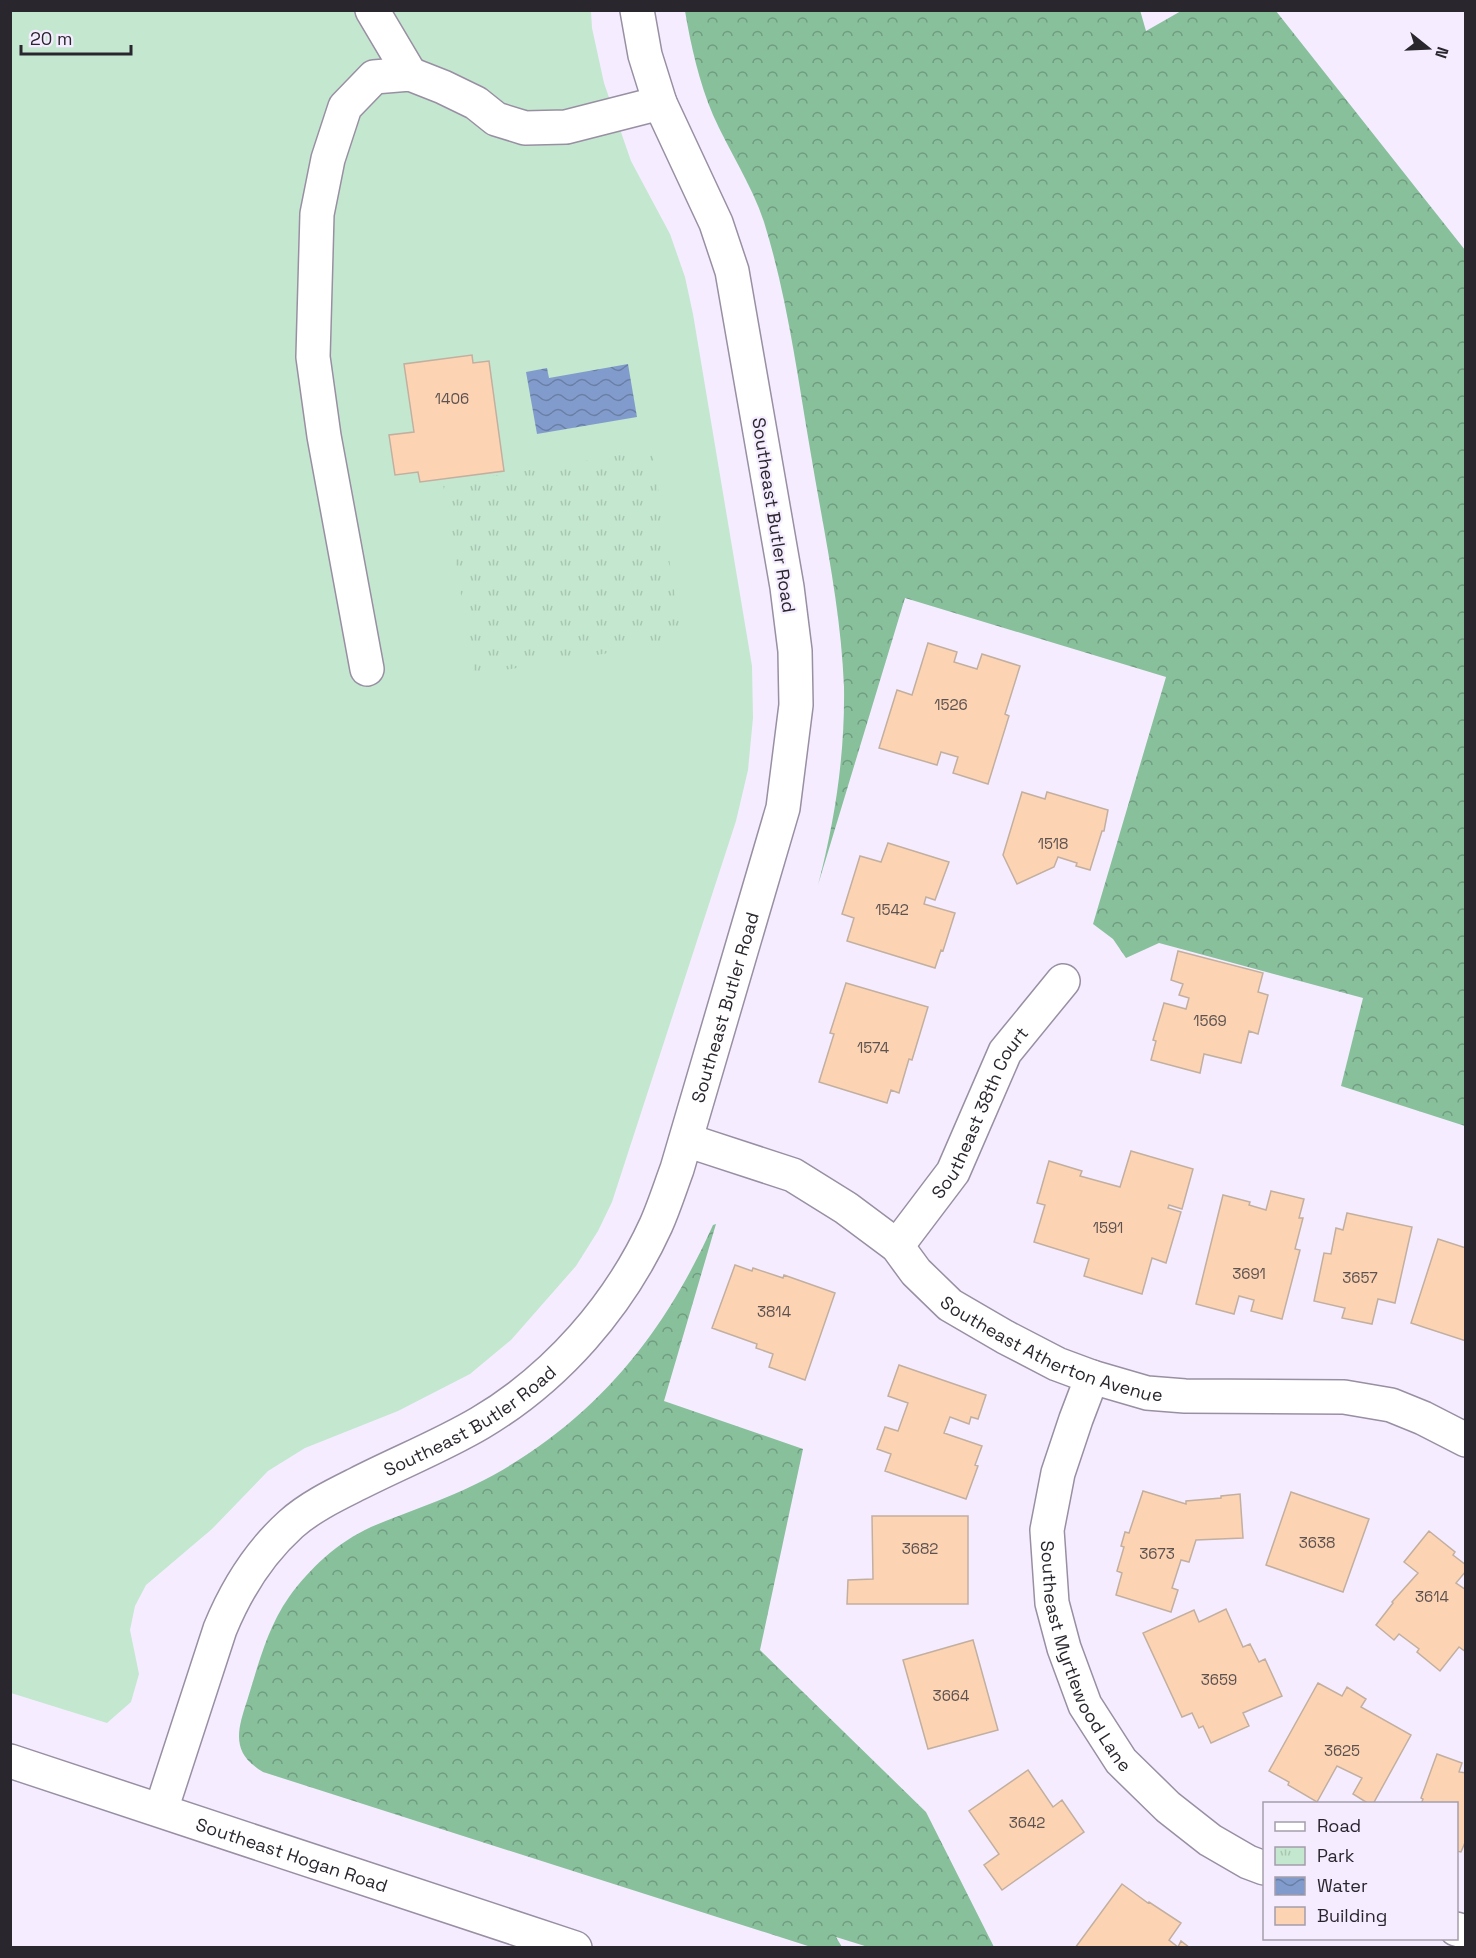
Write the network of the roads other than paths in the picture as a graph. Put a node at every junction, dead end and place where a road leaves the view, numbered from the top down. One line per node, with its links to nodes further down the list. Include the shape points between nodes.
1 (372, 10): 3 (main road)
2 (637, 10): 4 (main road, Southeast Butler Road, via 645,55)
3 (410, 74): 4 (main road, via 467,99 496,119 525,128 566,127); 5 (main road, via 374,77 345,107 328,159 317,214 313,357)
4 (660, 103): 7 (main road, Southeast Butler Road, via 716,223 732,271 787,587 796,662 796,705 783,808)
5 (367, 669)
6 (1063, 981): 8 (main road, Southeast 38th Court, via 1005,1052 953,1172)
7 (686, 1140): 8 (main road, Southeast Atherton Avenue, via 793,1175); 12 (main road, Southeast Butler Road, via 656,1225 635,1264 614,1299 562,1359 538,1382 482,1422 329,1498 292,1524 271,1547 231,1601)
8 (897, 1246): 9 (main road, Southeast Atherton Avenue, via 916,1272 950,1305 1057,1364)
9 (1092, 1377): 10 (main road, Southeast Atherton Avenue, via 1147,1393 1344,1397 1391,1405); 13 (main road, Southeast Myrtlewood Lane, via 1058,1473 1047,1530 1052,1603 1064,1648 1085,1705 1121,1761 1168,1807 1210,1840)
10 (1466, 1440)
11 (10, 1761): 12 (main road, Southeast Hogan Road)
12 (161, 1810): 14 (main road, Southeast Hogan Road)
13 (1263, 1868)
14 (575, 1947)

